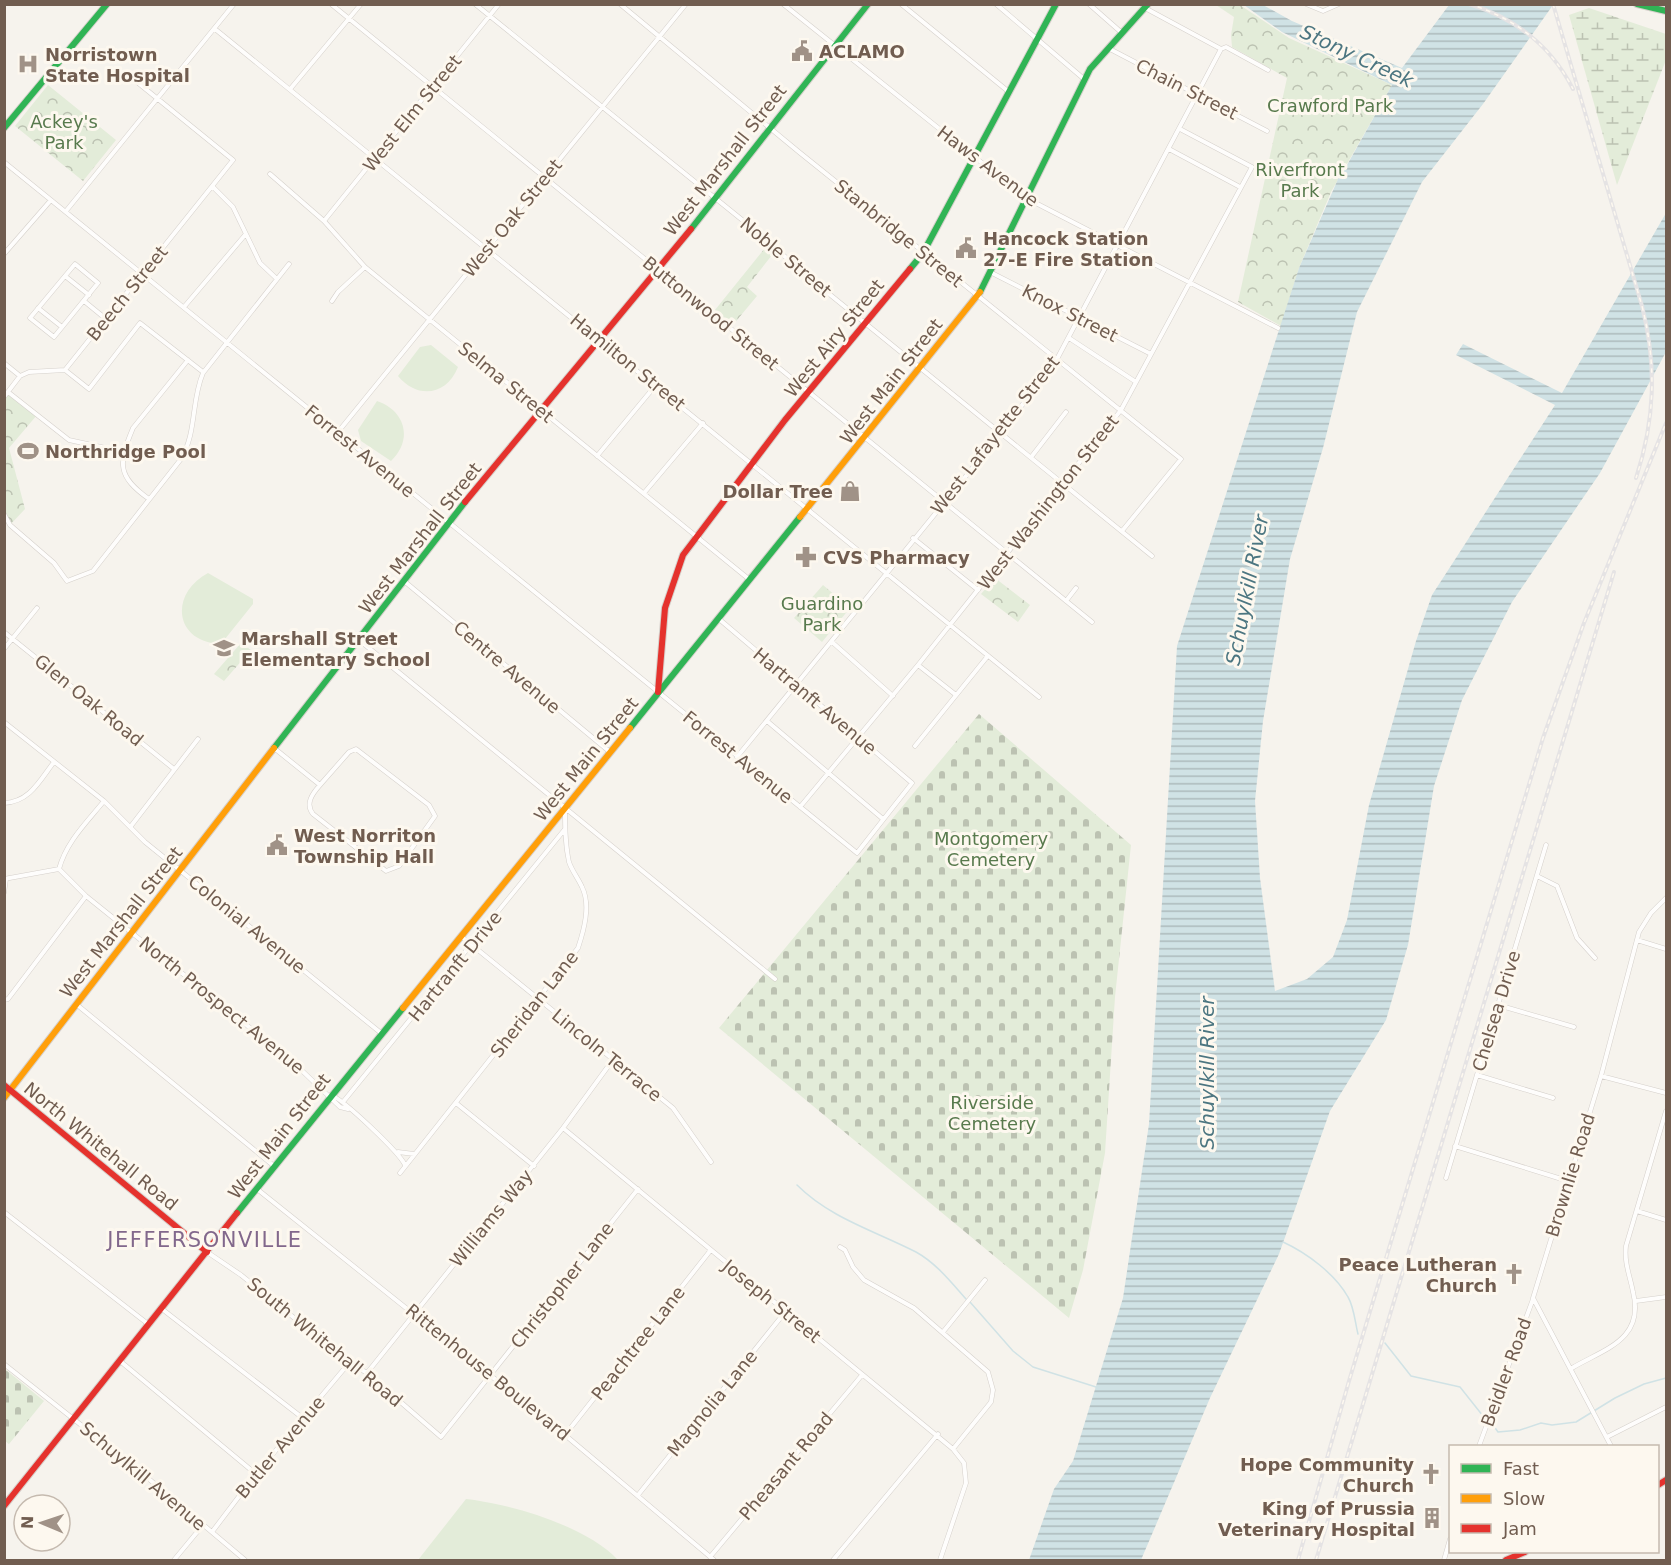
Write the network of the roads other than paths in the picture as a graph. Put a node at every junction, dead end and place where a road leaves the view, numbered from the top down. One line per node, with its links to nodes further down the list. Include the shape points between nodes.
1 (107, 4): 39 (main road)
2 (234, 4): 22 (street)
3 (331, 4): 21 (street, Buttonwood Street)
4 (361, 4): 21 (street)
5 (475, 4): 20 (street, Noble Street)
6 (499, 4): 20 (street, West Elm Street)
7 (620, 4): 24 (street, Stanbridge Street)
8 (686, 4): 24 (street, West Oak Street)
9 (783, 4): 26 (street, Haws Avenue)
10 (868, 4): 26 (main road, West Marshall Street)
11 (901, 4): 34 (street)
12 (996, 4): 25 (street)
13 (1056, 4): 25 (main road, West Airy Street)
14 (1089, 4): 23 (street)
15 (1306, 4): 16 (street, via 1318,11 1328,11)
16 (1339, 4)
17 (1637, 4): 19 (main road)
18 (1146, 6): 23 (main road, West Main Street); 28 (street)
19 (1666, 11)
20 (489, 16): 32 (street, West Elm Street); 37 (street, Noble Street)
21 (348, 19): 32 (street, Buttonwood Street); 33 (street)
22 (215, 29): 33 (street, Hamilton Street); 36 (street)
23 (1122, 33): 27 (main road, West Main Street)
24 (659, 37): 37 (street, West Oak Street); 38 (street, Stanbridge Street)
25 (1038, 38): 31 (street); 34 (main road, West Airy Street)
26 (834, 46): 38 (main road, West Marshall Street); 44 (street, Haws Avenue)
27 (1107, 47): 31 (main road, West Main Street); 35 (street, Chain Street)
28 (1221, 49): 29 (street, via 1226,47); 35 (street, West Lafayette Street)
29 (1268, 70)
30 (132, 78): 36 (street)
31 (1085, 79): 51 (main road, West Main Street)
32 (434, 87): 43 (street, West Elm Street); 47 (street, Buttonwood Street)
33 (291, 88): 43 (street, Hamilton Street)
34 (1009, 92): 44 (main road, West Airy Street)
35 (1199, 95): 40 (street, West Lafayette Street); 41 (street, Chain Street)
36 (158, 98): 48 (street, Beech Street, via 233,160); 53 (street)
37 (602, 107): 47 (street, West Oak Street); 50 (street, Noble Street)
38 (769, 127): 50 (main road, West Marshall Street); 58 (street, Stanbridge Street)
39 (4, 128)
40 (1180, 129): 42 (street, West Lafayette Street); 49 (street, West Washington Street, via 1252,167)
41 (1267, 131)
42 (1169, 149): 49 (street); 56 (street, West Lafayette Street)
43 (376, 158): 54 (street, West Elm Street); 57 (street, Hamilton Street)
44 (975, 158): 51 (street, Haws Avenue); 58 (main road, West Airy Street)
45 (4, 162): 52 (street, Forrest Avenue)
46 (270, 174): 54 (street, Selma Street)
47 (545, 177): 57 (street, West Oak Street); 62 (street, Buttonwood Street)
48 (213, 187): 55 (street, via 233,207); 64 (street, Beech Street)
49 (1240, 187): 67 (street, West Washington Street)
50 (714, 197): 62 (main road, West Marshall Street); 77 (street, Noble Street)
51 (1026, 198): 56 (street, Haws Avenue); 63 (main road, West Main Street)
52 (51, 201): 53 (street, Forrest Avenue); 59 (street)
53 (66, 211): 64 (street, Forrest Avenue)
54 (324, 221): 61 (street, Selma Street)
55 (245, 235): 66 (street, via 260,262); 72 (street)
56 (1118, 247): 67 (street, Haws Avenue); 74 (street, West Lafayette Street)
57 (487, 249): 76 (street, West Oak Street); 81 (street, Hamilton Street)
58 (923, 253): 69 (street, Stanbridge Street); 77 (main road, West Airy Street)
59 (4, 254)
60 (289, 264): 66 (street)
61 (365, 267): 71 (street); 76 (street, Selma Street)
62 (659, 270): 81 (main road, West Marshall Street); 94 (street, Buttonwood Street)
63 (990, 272): 69 (main road, West Main Street); 74 (street, Knox Street)
64 (143, 273): 72 (street, Forrest Avenue); 75 (street, Beech Street)
65 (65, 276): 68 (street); 68 (street, via 75,264 98,283); 73 (street)
66 (277, 279): 82 (street)
67 (1188, 284): 79 (street, Haws Avenue); 83 (street, West Washington Street)
68 (88, 295): 70 (street)
69 (978, 296): 84 (street, Stanbridge Street); 87 (main road, West Main Street)
70 (84, 301): 75 (street); 78 (street)
71 (332, 301)
72 (184, 307): 82 (street, Forrest Avenue)
73 (38, 308): 78 (street); 78 (street, via 30,318 54,337)
74 (1080, 318): 80 (street, West Lafayette Street); 83 (street, Knox Street)
75 (106, 319): 88 (street, Beech Street)
76 (430, 321): 96 (street, Selma Street); 100 (street, West Oak Street)
77 (865, 321): 87 (street, Noble Street); 94 (main road, West Airy Street)
78 (63, 327)
79 (1278, 327)
80 (1069, 338): 84 (street, West Lafayette Street); 91 (street)
81 (600, 339): 92 (street, Hamilton Street); 96 (main road, West Marshall Street)
82 (227, 342): 89 (street); 100 (street, Forrest Avenue)
83 (1151, 354): 91 (street, West Washington Street)
84 (1057, 359): 97 (street, Stanbridge Street); 101 (street, West Lafayette Street)
85 (188, 360): 88 (street, via 140,323 89,389); 89 (street); 103 (street, via 133,428)
86 (4, 363): 90 (street)
87 (922, 368): 101 (street, Noble Street); 102 (main road, West Main Street)
88 (65, 370): 90 (street)
89 (203, 373): 109 (street, via 188,447)
90 (20, 376): 93 (street)
91 (1136, 382): 97 (street, West Washington Street)
92 (655, 386): 99 (street, Hamilton Street); 104 (street)
93 (8, 392): 95 (street); 103 (street, via 69,440)
94 (809, 394): 102 (street, Buttonwood Street); 106 (main road, West Airy Street)
95 (4, 397)
96 (542, 410): 104 (street, Selma Street); 113 (main road, West Marshall Street)
97 (1121, 410): 107 (street, West Washington Street); 114 (street, Stanbridge Street, via 1181,459)
98 (1066, 412): 105 (street)
99 (702, 423): 106 (street, Hamilton Street); 108 (street)
100 (338, 432): 113 (street, Forrest Avenue)
101 (1001, 433): 105 (street, Noble Street); 110 (street, West Lafayette Street)
102 (865, 439): 110 (street, Buttonwood Street); 111 (main road, West Main Street)
103 (124, 452): 109 (street, via 127,482)
104 (597, 456): 108 (street, Selma Street)
105 (1032, 456): 107 (street, Noble Street)
106 (751, 464): 111 (street, Hamilton Street); 115 (main road, West Airy Street)
107 (1063, 484): 114 (street, Noble Street); 117 (street, West Washington Street)
108 (644, 493): 115 (street, Selma Street)
109 (149, 499): 112 (street, via 93,571 67,581 43,552 10,525)
110 (944, 501): 116 (street, West Lafayette Street); 117 (street, Buttonwood Street)
111 (807, 510): 119 (street, Hamilton Street); 120 (main road, West Main Street)
112 (4, 514)
113 (448, 523): 121 (main road, West Marshall Street); 137 (street, Forrest Avenue)
114 (1122, 531): 118 (street, Noble Street)
115 (695, 535): 120 (street, Selma Street); 137 (main road, West Airy Street, via 669,590)
116 (914, 538): 119 (street, West Lafayette Street); 123 (street)
117 (1007, 553): 123 (street, West Washington Street); 124 (street, Buttonwood Street)
118 (1152, 556)
119 (885, 573): 128 (street, Hamilton Street); 132 (street, West Lafayette Street)
120 (750, 580): 126 (main road, West Main Street)
121 (404, 581): 131 (main road, West Marshall Street); 147 (street, Centre Avenue)
122 (1076, 588): 124 (street)
123 (978, 591): 128 (street, West Washington Street)
124 (1066, 601): 127 (street, Buttonwood Street)
125 (37, 608): 130 (street)
126 (719, 619): 136 (street, Hartranft Avenue); 137 (main road, West Main Street)
127 (1092, 622)
128 (950, 625): 134 (street, Hamilton Street); 135 (street, West Washington Street)
129 (4, 632): 130 (street, Glen Oak Road)
130 (12, 639): 133 (street); 150 (street, Glen Oak Road)
131 (359, 640): 146 (main road, West Marshall Street); 156 (street)
132 (832, 642): 136 (street, West Lafayette Street); 139 (street)
133 (4, 649)
134 (987, 657): 138 (street); 140 (street, Hamilton Street)
135 (918, 665): 138 (street); 139 (street, West Washington Street)
136 (796, 685): 142 (street, West Lafayette Street); 143 (street, Hartranft Avenue)
137 (658, 692): 147 (main road, West Main Street); 148 (street, Forrest Avenue)
138 (956, 695): 145 (street)
139 (893, 696): 143 (street, West Washington Street)
140 (1039, 697)
141 (4, 722): 149 (street, Colonial Avenue)
142 (767, 722): 148 (street, West Lafayette Street); 151 (street)
143 (857, 737): 151 (street, West Washington Street); 157 (street, Hartranft Avenue, via 912,783)
144 (198, 739): 150 (street)
145 (915, 746)
146 (274, 748): 152 (street); 162 (main road, West Marshall Street)
147 (610, 752): 156 (main road, West Main Street)
148 (737, 757): 155 (street, Forrest Avenue)
149 (54, 762): 153 (street, Colonial Avenue); 154 (street, via 28,795 18,802)
150 (174, 769): 158 (street)
151 (829, 774): 155 (street, West Washington Street); 157 (street)
152 (320, 785): 152 (street, via 310,801 310,811 386,871 399,866 435,816 429,805 356,749)
153 (104, 801): 158 (street, Colonial Avenue); 161 (street, via 75,836)
154 (4, 803)
155 (800, 807): 157 (street, Forrest Avenue, via 856,853)
156 (565, 809): 159 (street, Sheridan Lane); 169 (main road, West Main Street); 174 (street)
157 (883, 819)
158 (131, 826): 162 (street, Colonial Avenue)
159 (565, 829): 171 (street, Hartranft Drive); 175 (street, Sheridan Lane, via 569,860 586,900 584,924 578,948)
160 (1546, 844): 163 (street, Chelsea Drive)
161 (58, 869): 164 (street); 166 (street, North Prospect Avenue)
162 (180, 870): 168 (main road, West Marshall Street); 180 (street, Colonial Avenue)
163 (1537, 876): 173 (street, via 1557,886 1577,938); 178 (street, Chelsea Drive)
164 (5, 879): 165 (street)
165 (4, 893)
166 (86, 896): 168 (street, North Prospect Avenue); 176 (street)
167 (1666, 898): 170 (street, Brownlie Road, via 1643,924)
168 (132, 931): 177 (main road, West Marshall Street); 187 (street, North Prospect Avenue)
169 (462, 937): 171 (street, Lincoln Terrace); 180 (main road, West Main Street)
170 (1637, 940): 172 (street); 183 (street, Brownlie Road)
171 (473, 944): 175 (street, Lincoln Terrace); 190 (street, Hartranft Drive)
172 (1666, 949)
173 (1595, 958)
174 (775, 979)
175 (538, 999): 181 (street, Lincoln Terrace); 191 (street, Sheridan Lane)
176 (4, 1000)
177 (76, 1004): 185 (main road, West Marshall Street); 201 (street)
178 (1498, 1005): 179 (street); 182 (street, Chelsea Drive)
179 (1574, 1028)
180 (381, 1033): 187 (main road, West Main Street)
181 (612, 1061): 194 (street, Williams Way); 198 (street, Lincoln Terrace, via 673,1108)
182 (1477, 1075): 189 (street); 195 (street, Chelsea Drive)
183 (1601, 1076): 186 (street); 204 (street, Brownlie Road)
184 (4, 1085): 185 (main road, North Whitehall Road)
185 (11, 1090): 188 (main road, West Marshall Street); 212 (main road, North Whitehall Road)
186 (1666, 1093)
187 (331, 1095): 190 (street); 192 (street, via 340,1107); 201 (main road, West Main Street)
188 (4, 1098)
189 (1553, 1098)
190 (343, 1102): 192 (street)
191 (456, 1102): 197 (street, Sheridan Lane); 200 (street)
192 (348, 1109): 196 (street)
193 (1666, 1111): 207 (street)
194 (563, 1128): 200 (street, Williams Way); 206 (street, Joseph Street)
195 (1455, 1146): 203 (street, Chelsea Drive); 204 (street)
196 (398, 1152): 197 (street); 199 (street)
197 (414, 1154): 199 (street, Sheridan Lane)
198 (711, 1162)
199 (405, 1165): 202 (street, Sheridan Lane)
200 (534, 1166): 219 (street, Williams Way)
201 (274, 1167): 205 (main road, West Main Street)
202 (400, 1173)
203 (1446, 1178)
204 (1568, 1181): 215 (street, Brownlie Road)
205 (257, 1189): 212 (main road, West Main Street); 219 (street, Rittenhouse Boulevard)
206 (638, 1189): 211 (street, Joseph Street); 228 (street, Christopher Lane)
207 (1637, 1211): 209 (street); 216 (street, via 1624,1257)
208 (4, 1212): 220 (street)
209 (1666, 1220)
210 (840, 1248): 221 (street, via 864,1280 902,1299)
211 (710, 1251): 218 (street, Joseph Street); 233 (street, Peachtree Lane)
212 (207, 1252): 217 (main road, West Main Street); 223 (street, South Whitehall Road)
213 (985, 1280): 221 (street)
214 (1666, 1297): 216 (street)
215 (1533, 1298): 225 (street); 236 (street, Beidler Road)
216 (1636, 1302): 225 (street, via 1634,1320 1621,1342)
217 (162, 1309): 220 (main road, West Main Street); 231 (street)
218 (786, 1311): 227 (street, Joseph Street); 240 (street, Magnolia Lane)
219 (415, 1314): 226 (street, Williams Way); 228 (street, Rittenhouse Boulevard)
220 (149, 1325): 222 (main road, West Main Street)
221 (943, 1332): 238 (street, via 982,1364 992,1385 988,1406)
222 (120, 1361): 230 (main road, West Main Street); 239 (street)
223 (350, 1363): 226 (street, South Whitehall Road); 231 (street, Butler Avenue)
224 (4, 1364): 230 (street, Schuylkill Avenue)
225 (1572, 1368): 235 (street)
226 (367, 1373): 234 (street, South Whitehall Road)
227 (862, 1375): 232 (street, Joseph Street); 246 (street, Pheasant Road)
228 (491, 1376): 233 (street, Rittenhouse Boulevard); 234 (street, Christopher Lane)
229 (1666, 1407): 235 (street)
230 (75, 1419): 241 (main road, West Main Street); 242 (street, Schuylkill Avenue)
231 (304, 1419): 239 (street, Butler Avenue)
232 (938, 1434): 238 (street, Joseph Street); 249 (street)
233 (565, 1435): 240 (street, Rittenhouse Boulevard)
234 (441, 1437)
235 (1607, 1437): 237 (street)
236 (1479, 1445)
237 (1611, 1445)
238 (953, 1449): 250 (street, Joseph Street, via 964,1463 966,1483)
239 (256, 1474): 243 (street, Butler Avenue)
240 (637, 1495): 246 (street, Rittenhouse Boulevard)
241 (4, 1506)
242 (203, 1525): 243 (street, Schuylkill Avenue); 247 (street)
243 (212, 1532): 248 (street, Schuylkill Avenue)
244 (1449, 1542): 251 (street)
245 (1521, 1553): 252 (main road)
246 (712, 1558)
247 (174, 1560)
248 (245, 1560)
249 (833, 1560)
250 (940, 1560)
251 (1444, 1560)
252 (1506, 1560)

